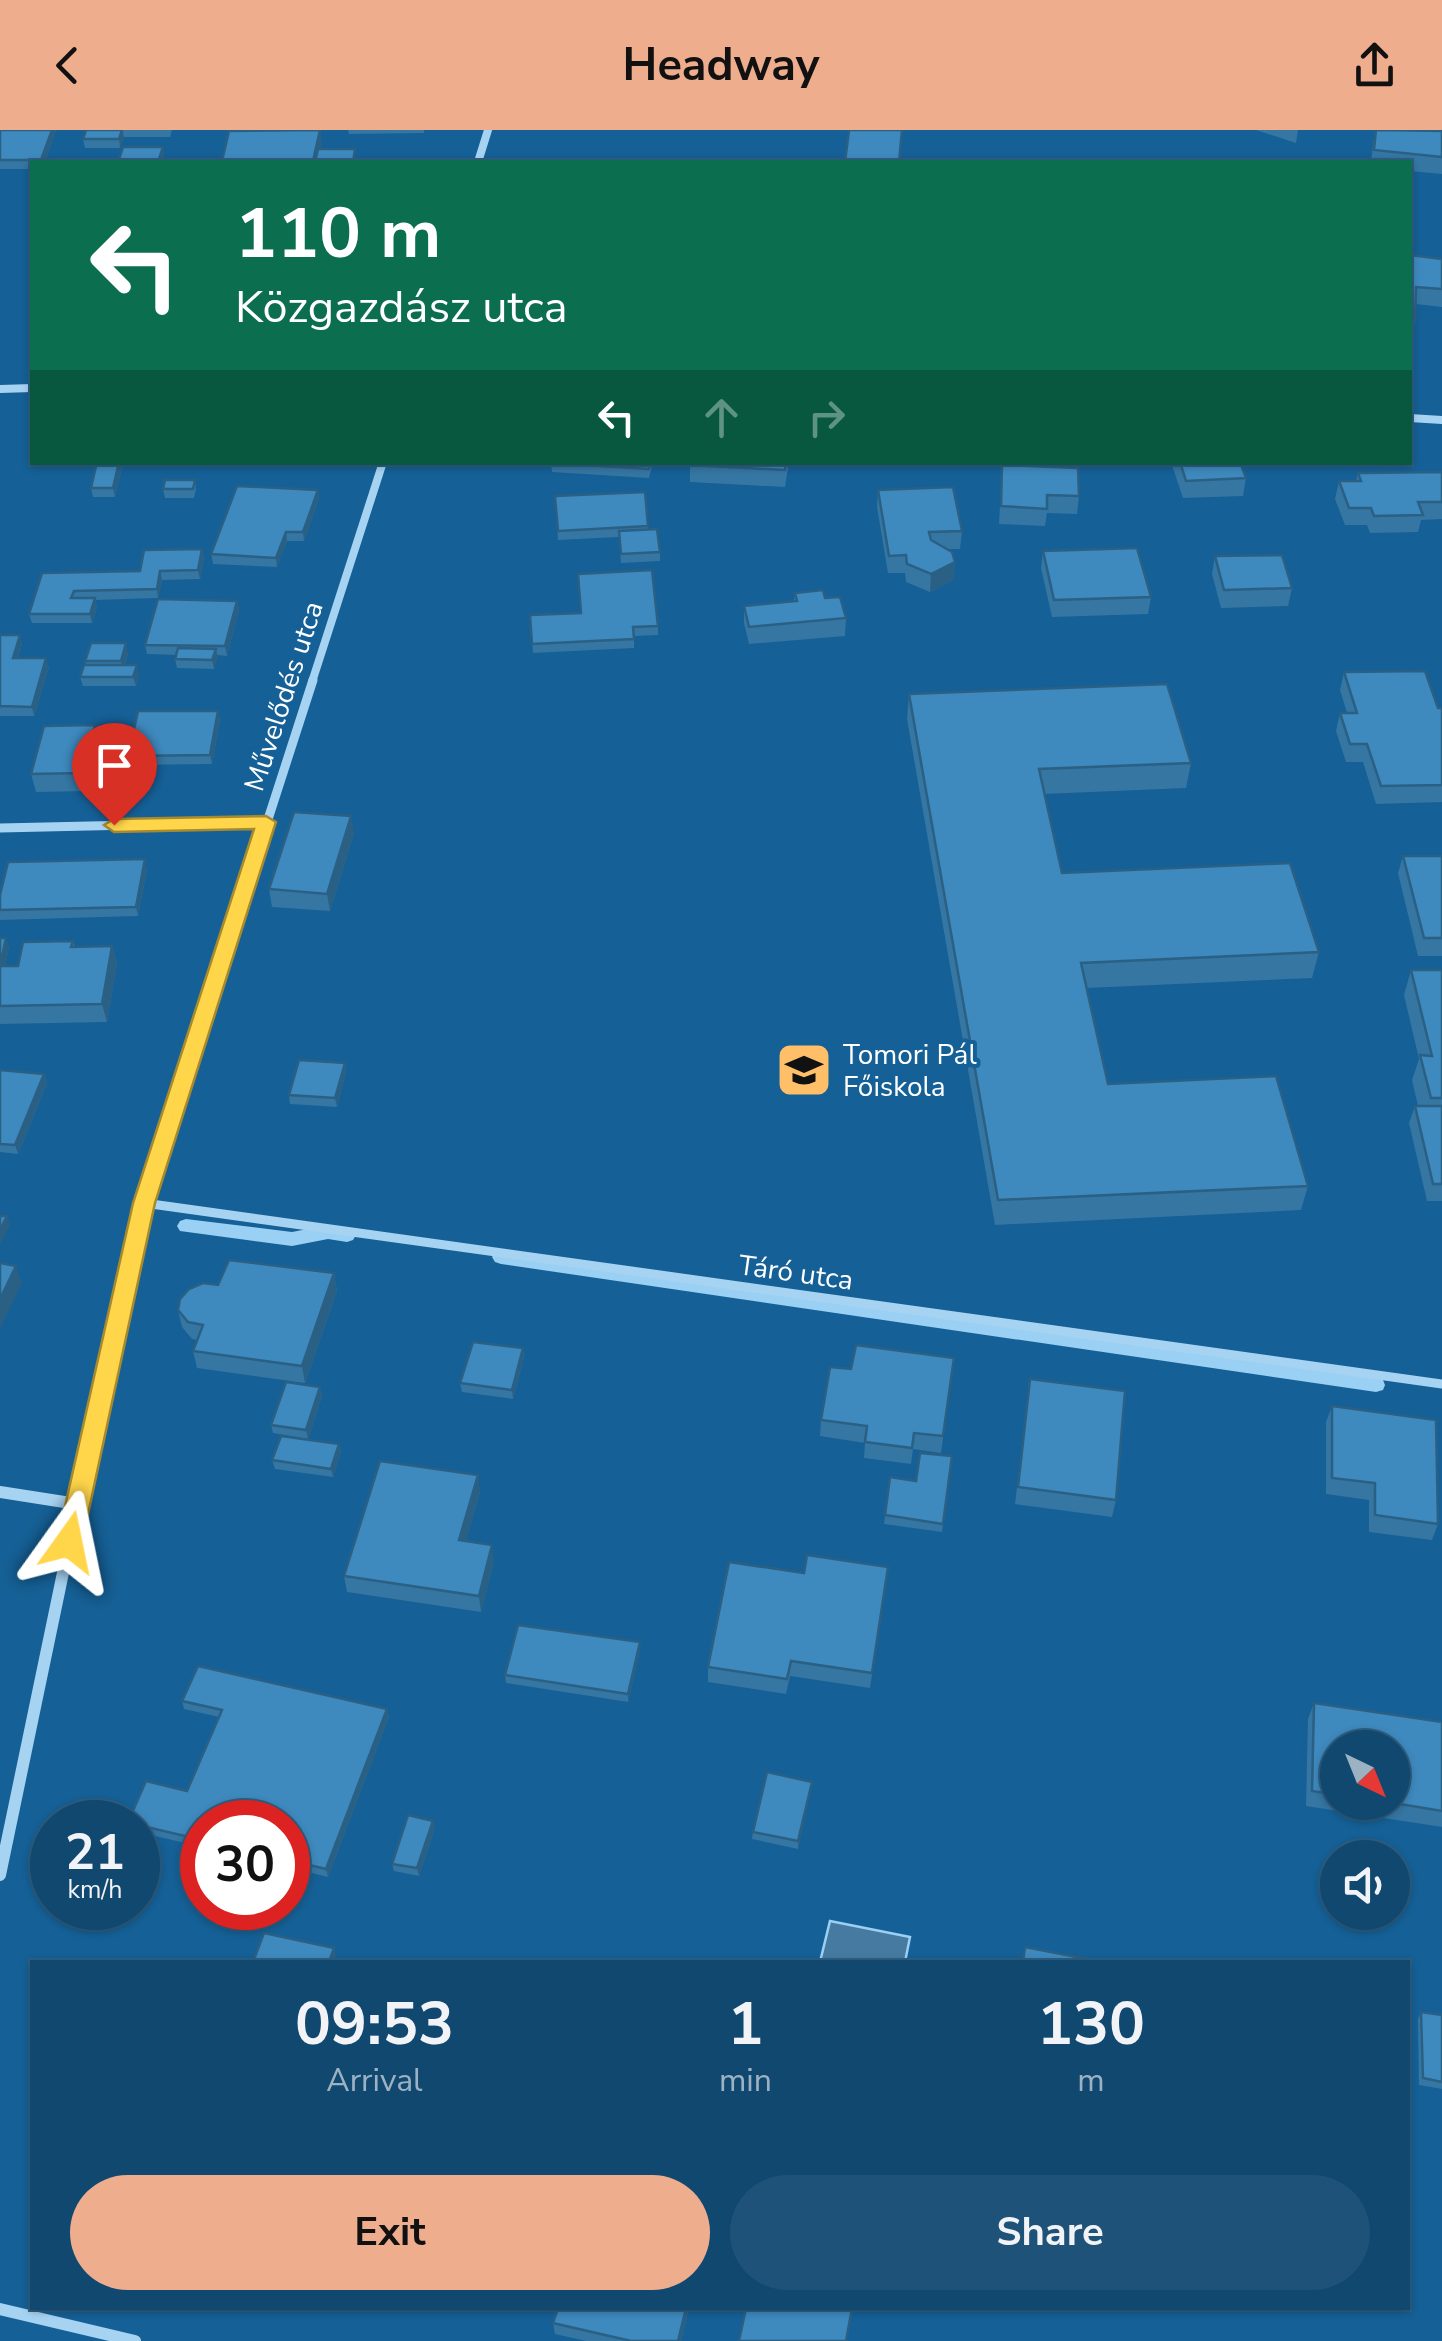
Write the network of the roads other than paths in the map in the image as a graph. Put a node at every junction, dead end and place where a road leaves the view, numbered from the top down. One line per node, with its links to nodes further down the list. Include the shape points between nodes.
1 (488, 130): 2 (street)
2 (479, 160)
3 (30, 388): 4 (street)
4 (0, 389)
5 (1412, 418): 6 (street)
6 (1442, 420)
7 (382, 465): 8 (street, Művelődés utca)
8 (266, 822): 9 (street); 10 (street, Művelődés utca)
9 (0, 828)
10 (144, 1203): 11 (street, Táró utca); 13 (street, Művelődés utca)
11 (1442, 1384)
12 (0, 1492): 13 (street)
13 (77, 1504): 14 (street, Művelődés utca)
14 (0, 1875)
15 (0, 2309): 16 (street)
16 (135, 2341)

